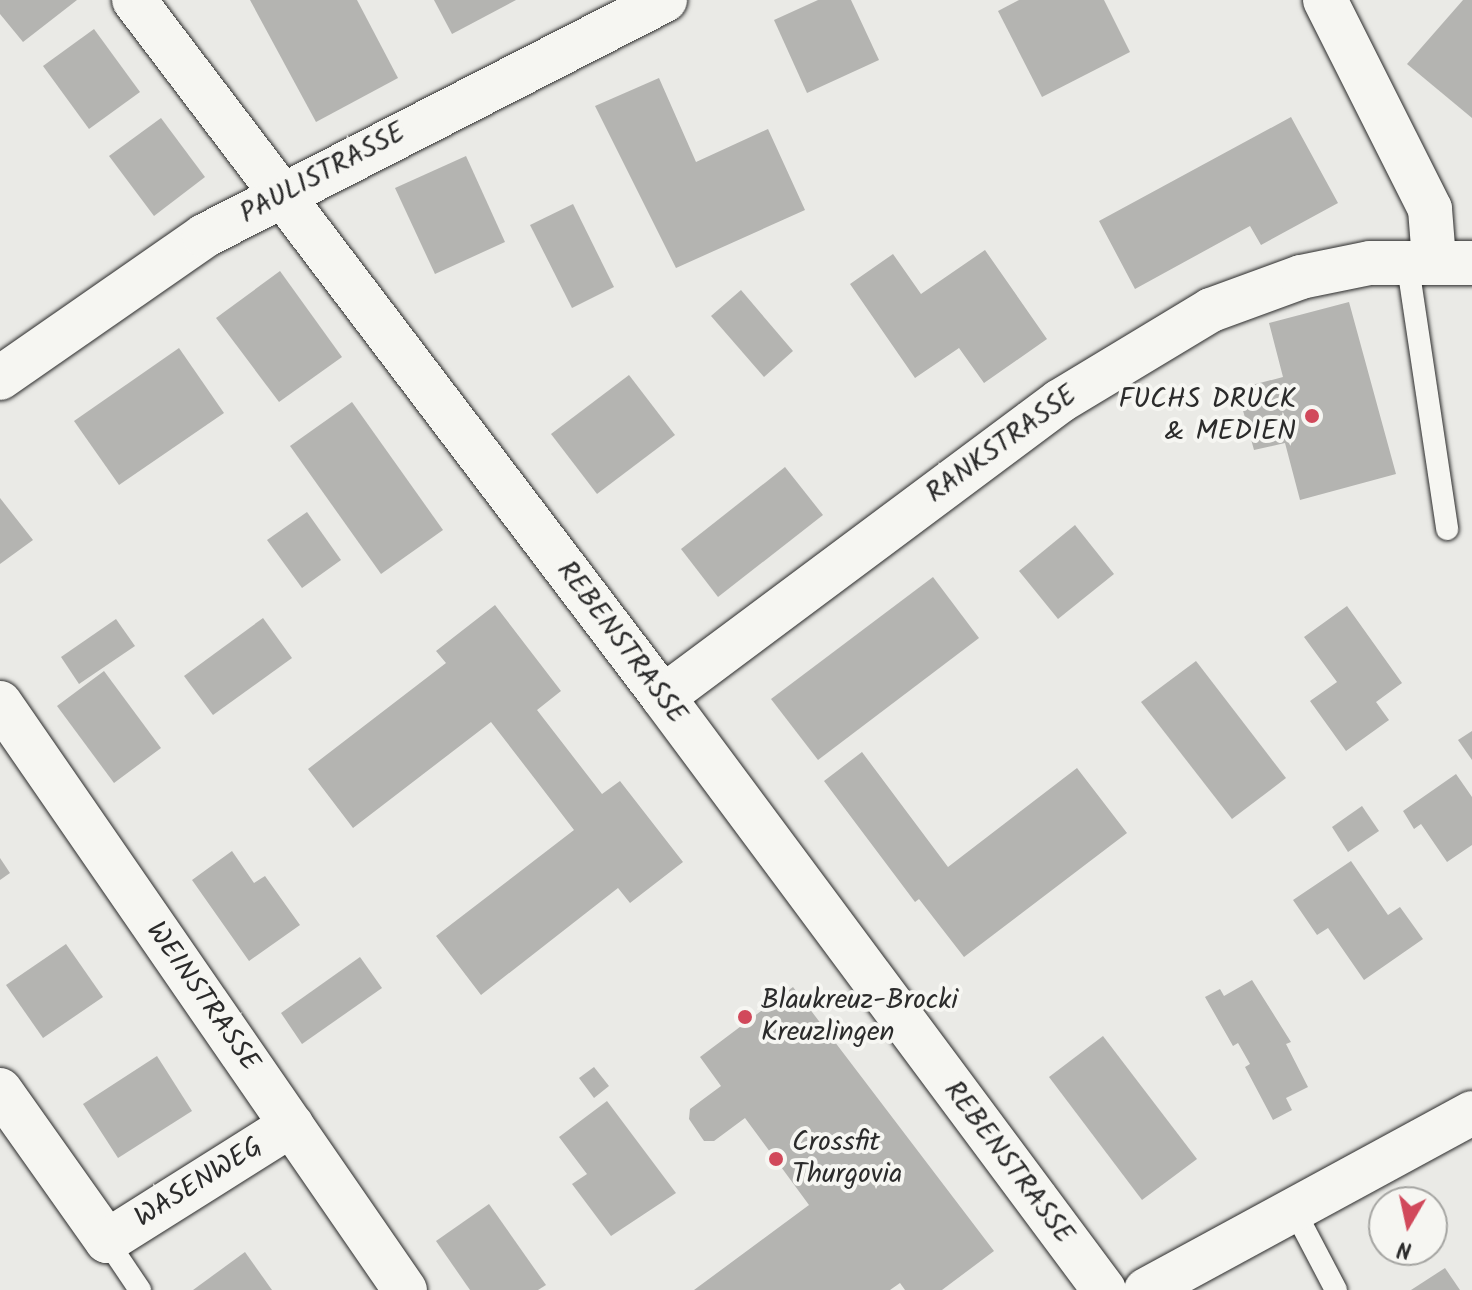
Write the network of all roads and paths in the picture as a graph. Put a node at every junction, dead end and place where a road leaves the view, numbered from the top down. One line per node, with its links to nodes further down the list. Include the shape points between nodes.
1 (134, 0): 4 (street, REBENSTRASSE)
2 (665, 0): 4 (street, PAULISTRASSE)
3 (1325, 0): 5 (street, via 1430,209)
4 (281, 197): 6 (street, PAULISTRASSE, via 192,244); 8 (street, REBENSTRASSE)
5 (1438, 261): 7 (lane); 8 (street, RANKSTRASSE, via 1301,277 1211,310 1142,347 1047,410)
6 (0, 378)
7 (1447, 529)
8 (663, 697): 17 (street, REBENSTRASSE)
9 (0, 703): 12 (street, WEINSTRASSE)
10 (0, 1090): 14 (street, WASENWEG)
11 (1472, 1113): 13 (street)
12 (291, 1125): 14 (street, WASENWEG); 16 (street, WEINSTRASSE)
13 (1294, 1210): 18 (street); 19 (lane)
14 (107, 1241): 15 (lane, WASENWEG)
15 (140, 1290)
16 (405, 1290)
17 (1104, 1290)
18 (1146, 1290)
19 (1336, 1290)

